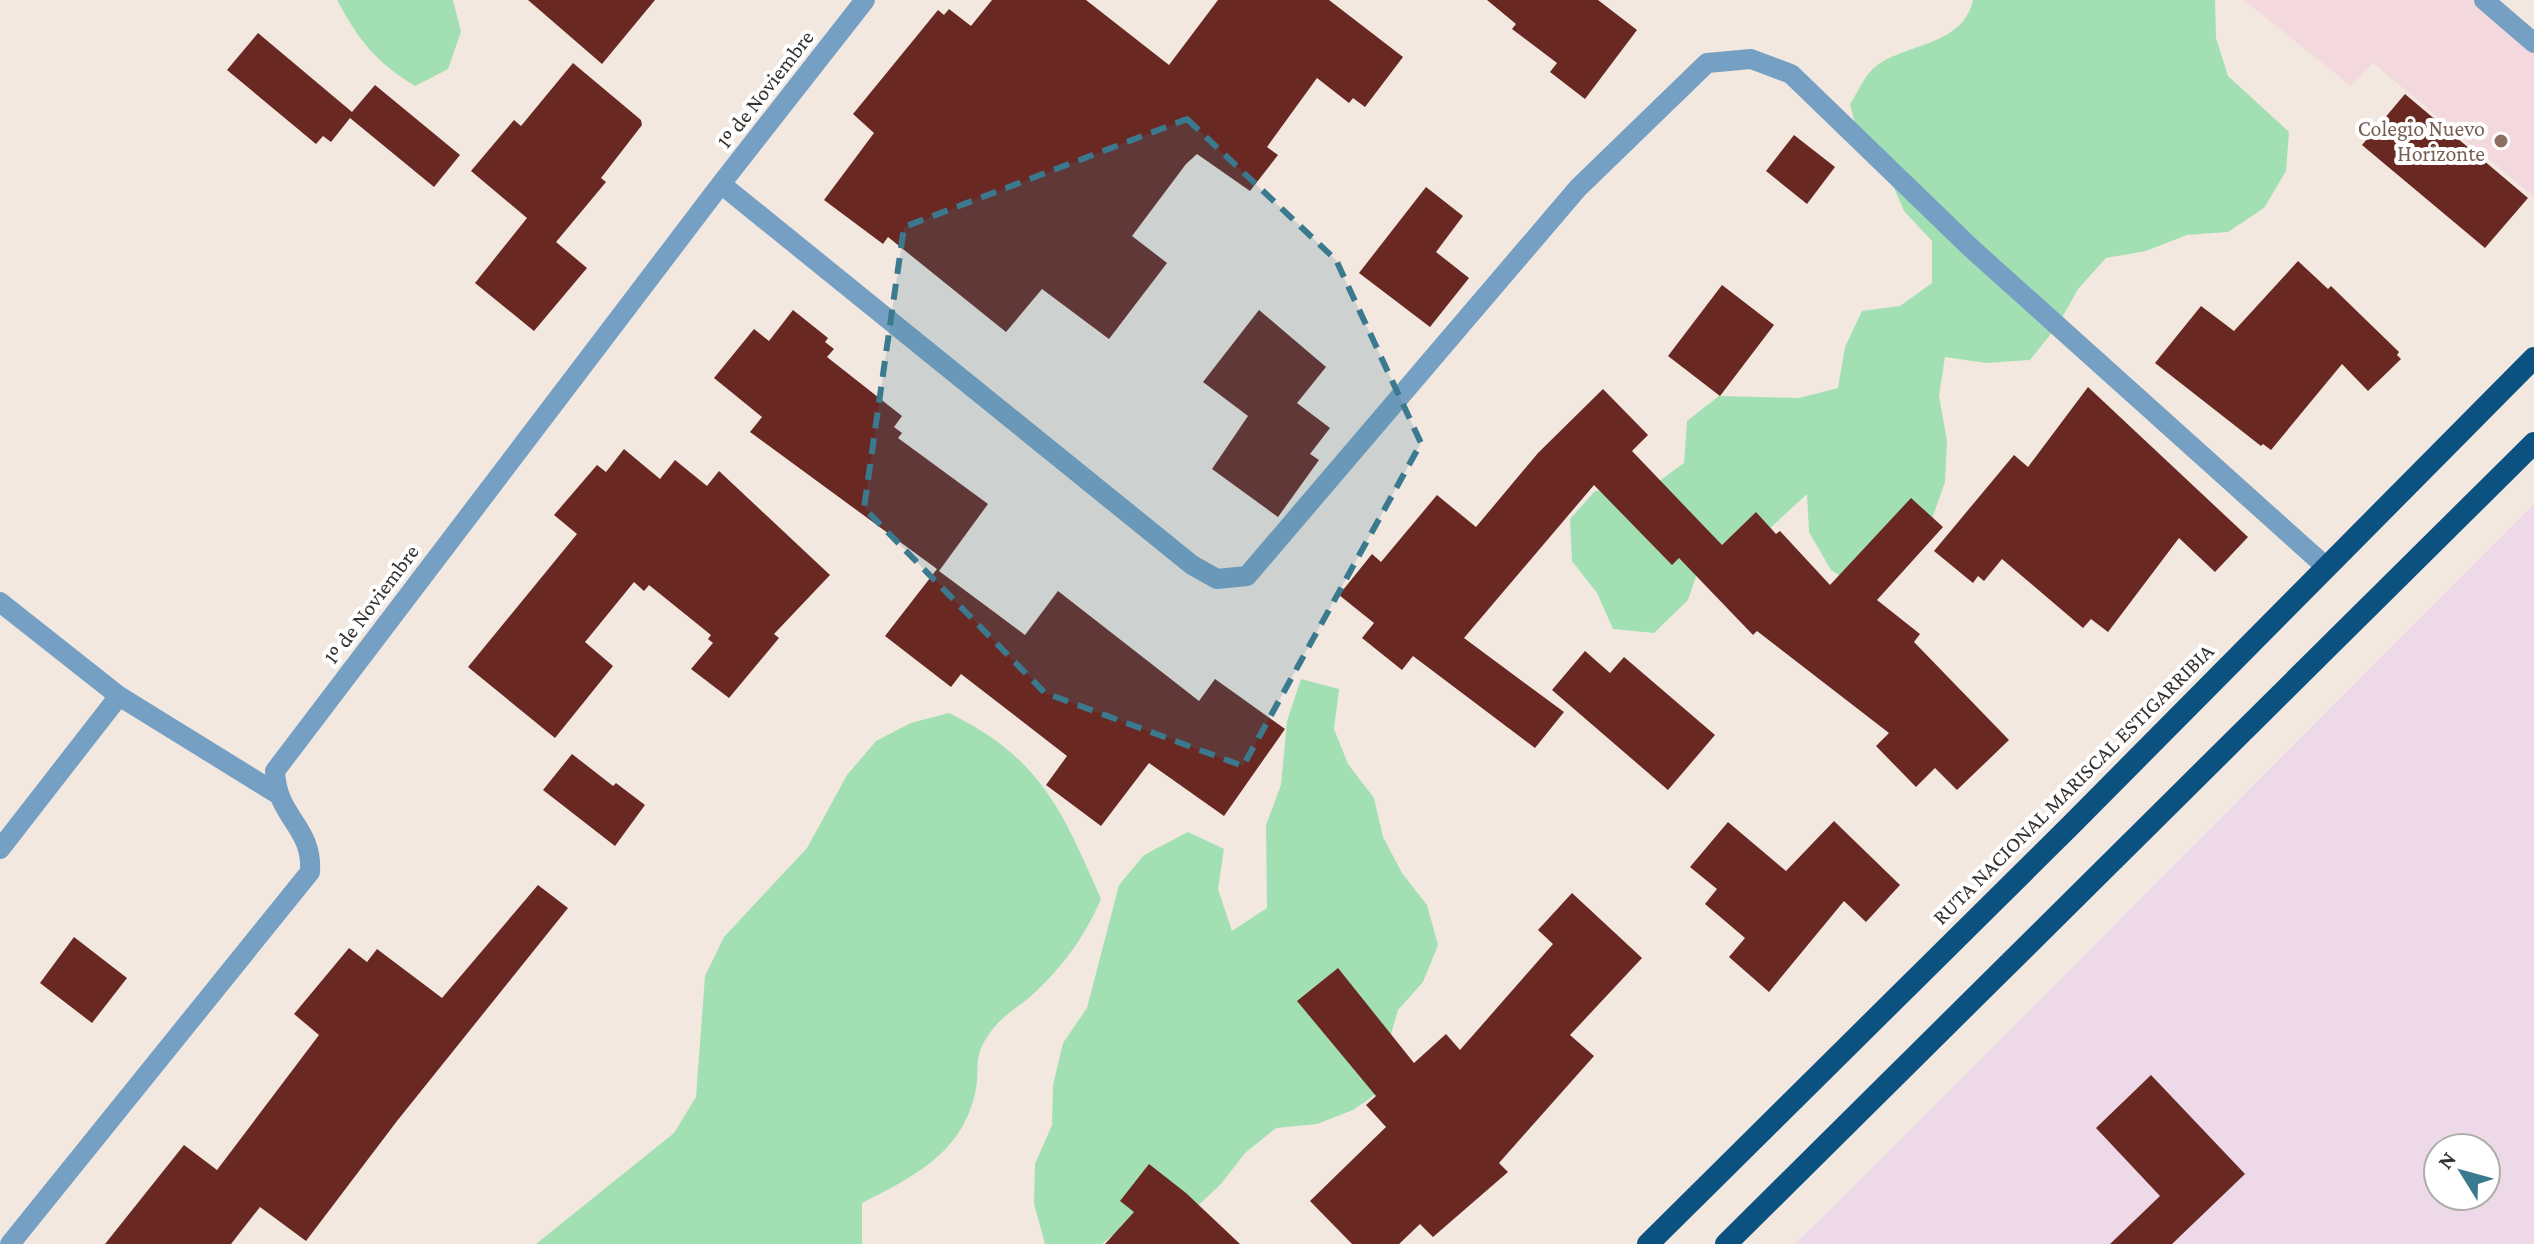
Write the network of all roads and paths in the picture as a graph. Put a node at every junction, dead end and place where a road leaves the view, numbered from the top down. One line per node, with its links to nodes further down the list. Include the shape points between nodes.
1 (865, 0): 4 (street, 1º de Noviembre)
2 (2484, 0): 3 (street)
3 (2534, 43)
4 (721, 184): 7 (street, via 1192,565 1217,579 1232,578 1247,576 1578,188 1707,63 1751,59 1791,74 1971,248); 10 (street, 1º de Noviembre, via 275,771)
5 (2534, 358): 7 (highway, RUTA NACIONAL MARISCAL ESTIGARRIBIA)
6 (2534, 443): 14 (highway)
7 (2325, 566): 13 (highway, RUTA NACIONAL MARISCAL ESTIGARRIBIA)
8 (0, 602): 9 (street)
9 (119, 696): 10 (street); 11 (street)
10 (276, 793): 12 (street, via 306,839 310,872)
11 (0, 849)
12 (10, 1244)
13 (1648, 1244)
14 (1726, 1244)

